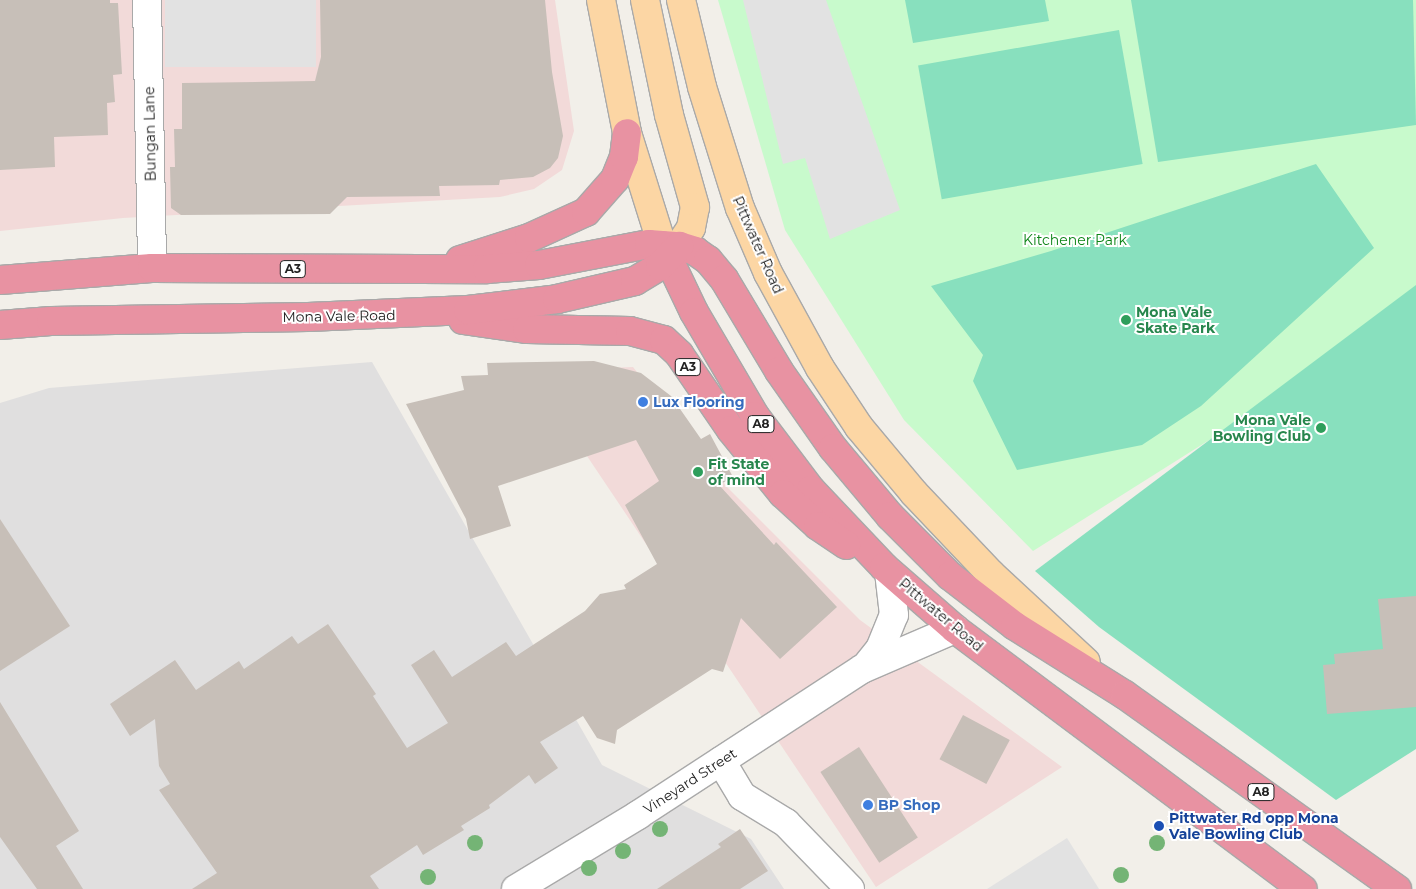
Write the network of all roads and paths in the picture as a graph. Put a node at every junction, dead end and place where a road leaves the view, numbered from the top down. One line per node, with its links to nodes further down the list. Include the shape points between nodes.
1 (147, 0): 7 (street, Bungan Lane)
2 (601, 0): 5 (main road, Pittwater Road)
3 (645, 0): 6 (main road, via 668,115 695,207 691,228)
4 (681, 0): 15 (main road, Pittwater Road, via 702,87 740,208 768,273 820,368 880,453 954,536 1035,616)
5 (627, 133): 6 (main road, Pittwater Road); 8 (highway, via 624,157 616,179 581,216 529,238)
6 (670, 250): 8 (highway, A3, via 621,247 530,266); 10 (highway, Mona Vale Road / A3, via 644,277 608,288 557,299); 12 (highway, Pittwater Road / A8, via 709,340 755,416 811,490); 15 (highway, Pittwater Road / A8, via 695,251 713,265 779,371 833,448 890,516 950,576 1015,626)
7 (152, 268): 8 (highway, A3); 9 (highway, A3)
8 (434, 268)
9 (0, 280)
10 (419, 314): 11 (highway, Mona Vale Road / A3, via 51,321); 12 (highway, A3, via 527,329 630,332 660,337 679,354 731,430 784,494 818,526)
11 (0, 325)
12 (887, 570): 13 (highway, Pittwater Road / A8); 14 (street, Vineyard Street, via 895,604 891,628 877,653)
13 (955, 629): 14 (street, Vineyard Street); 19 (highway, Pittwater Road / A8)
14 (862, 669): 16 (street, Vineyard Street)
15 (1125, 695): 20 (highway, Pittwater Road / A8)
16 (721, 761): 17 (street, Vineyard Street); 18 (street, via 742,796 786,823)
17 (516, 889)
18 (850, 889)
19 (1302, 889)
20 (1397, 889)

